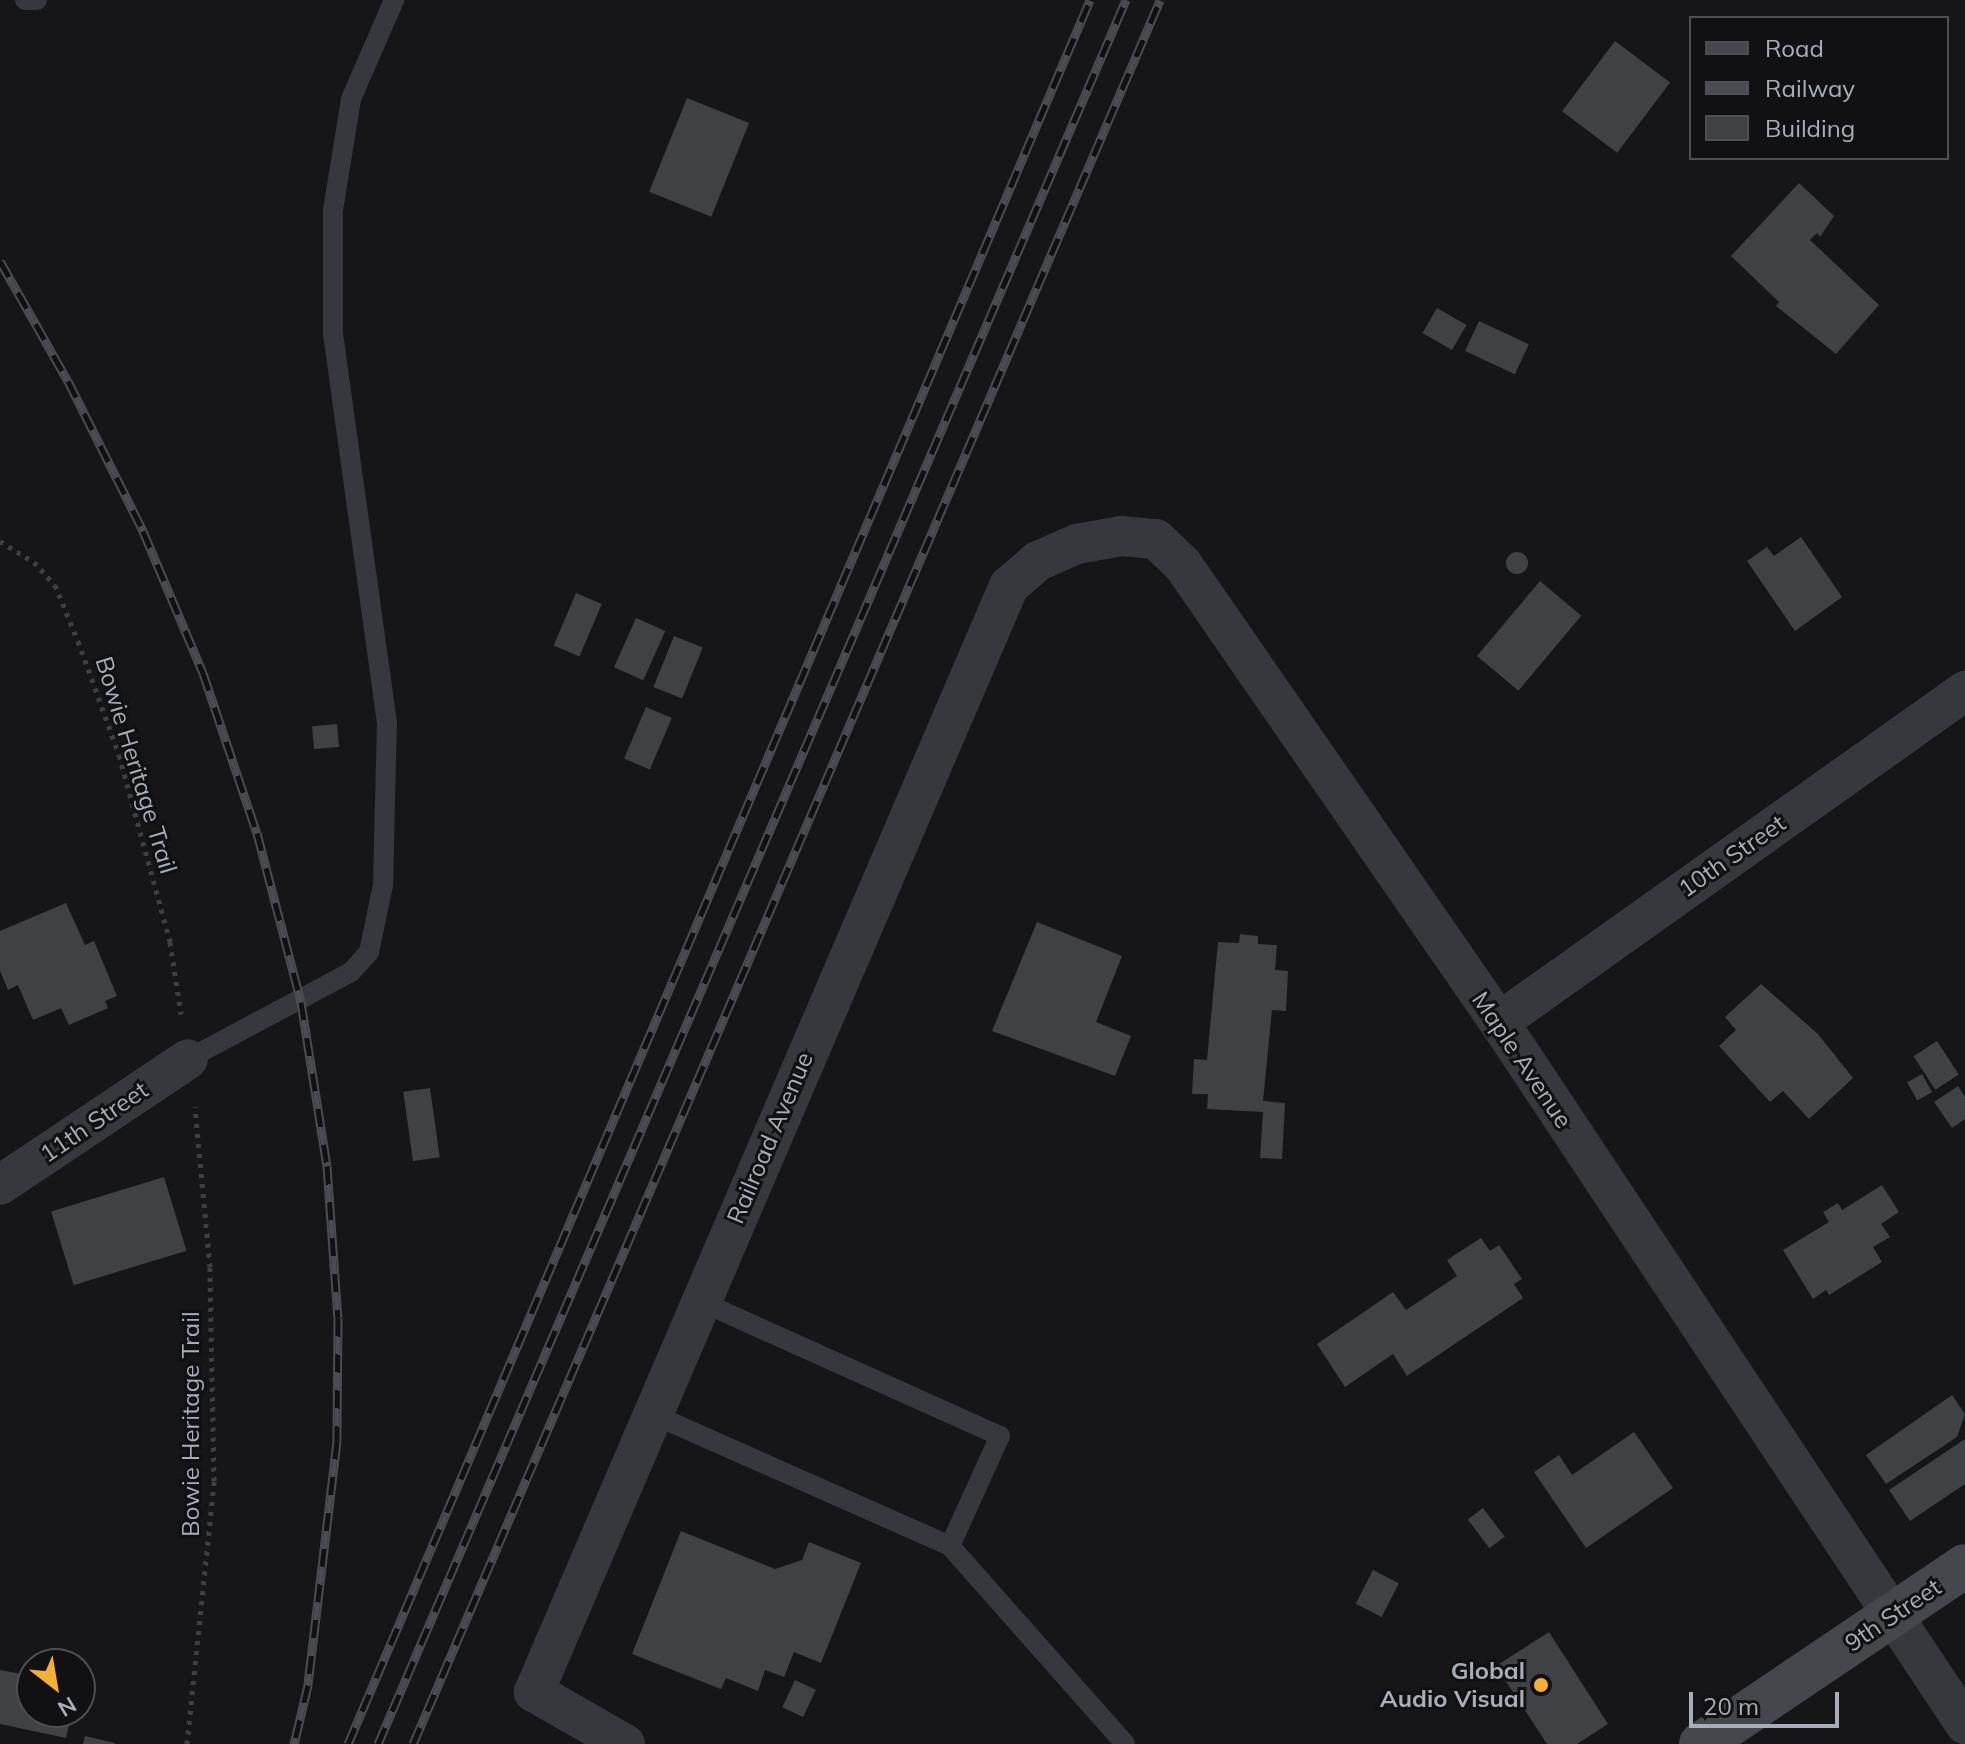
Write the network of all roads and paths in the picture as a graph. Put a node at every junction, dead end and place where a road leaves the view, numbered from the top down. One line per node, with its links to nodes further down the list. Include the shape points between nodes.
1 (25, 0): 2 (lane)
2 (37, 0)
3 (394, 0): 8 (lane, via 351,99 333,210 333,333 387,723 383,885 369,952 351,972)
4 (0, 541): 8 (path, Bowie Heritage Trail, via 34,562 55,585 78,641 127,784 170,942)
5 (1009, 586): 7 (street, Maple Avenue, via 1038,561 1077,544 1121,536 1156,539 1183,565); 11 (street, Railroad Avenue)
6 (1965, 691): 7 (street, 10th Street)
7 (1499, 1022): 15 (street, Maple Avenue)
8 (186, 1044): 10 (street, 11th Street)
9 (195, 1104): 17 (path, Bowie Heritage Trail, via 210,1267 214,1481)
10 (0, 1185)
11 (699, 1301): 12 (street, Railroad Avenue); 13 (lane, via 1000,1436)
12 (650, 1413): 13 (lane); 18 (street, Railroad Avenue, via 534,1692)
13 (950, 1546): 19 (lane)
14 (1965, 1566): 15 (main road, 9th Street)
15 (1890, 1617): 16 (street, Maple Avenue); 20 (main road, 9th Street)
16 (1965, 1724)
17 (187, 1744)
18 (625, 1744)
19 (1125, 1744)
20 (1701, 1744)

